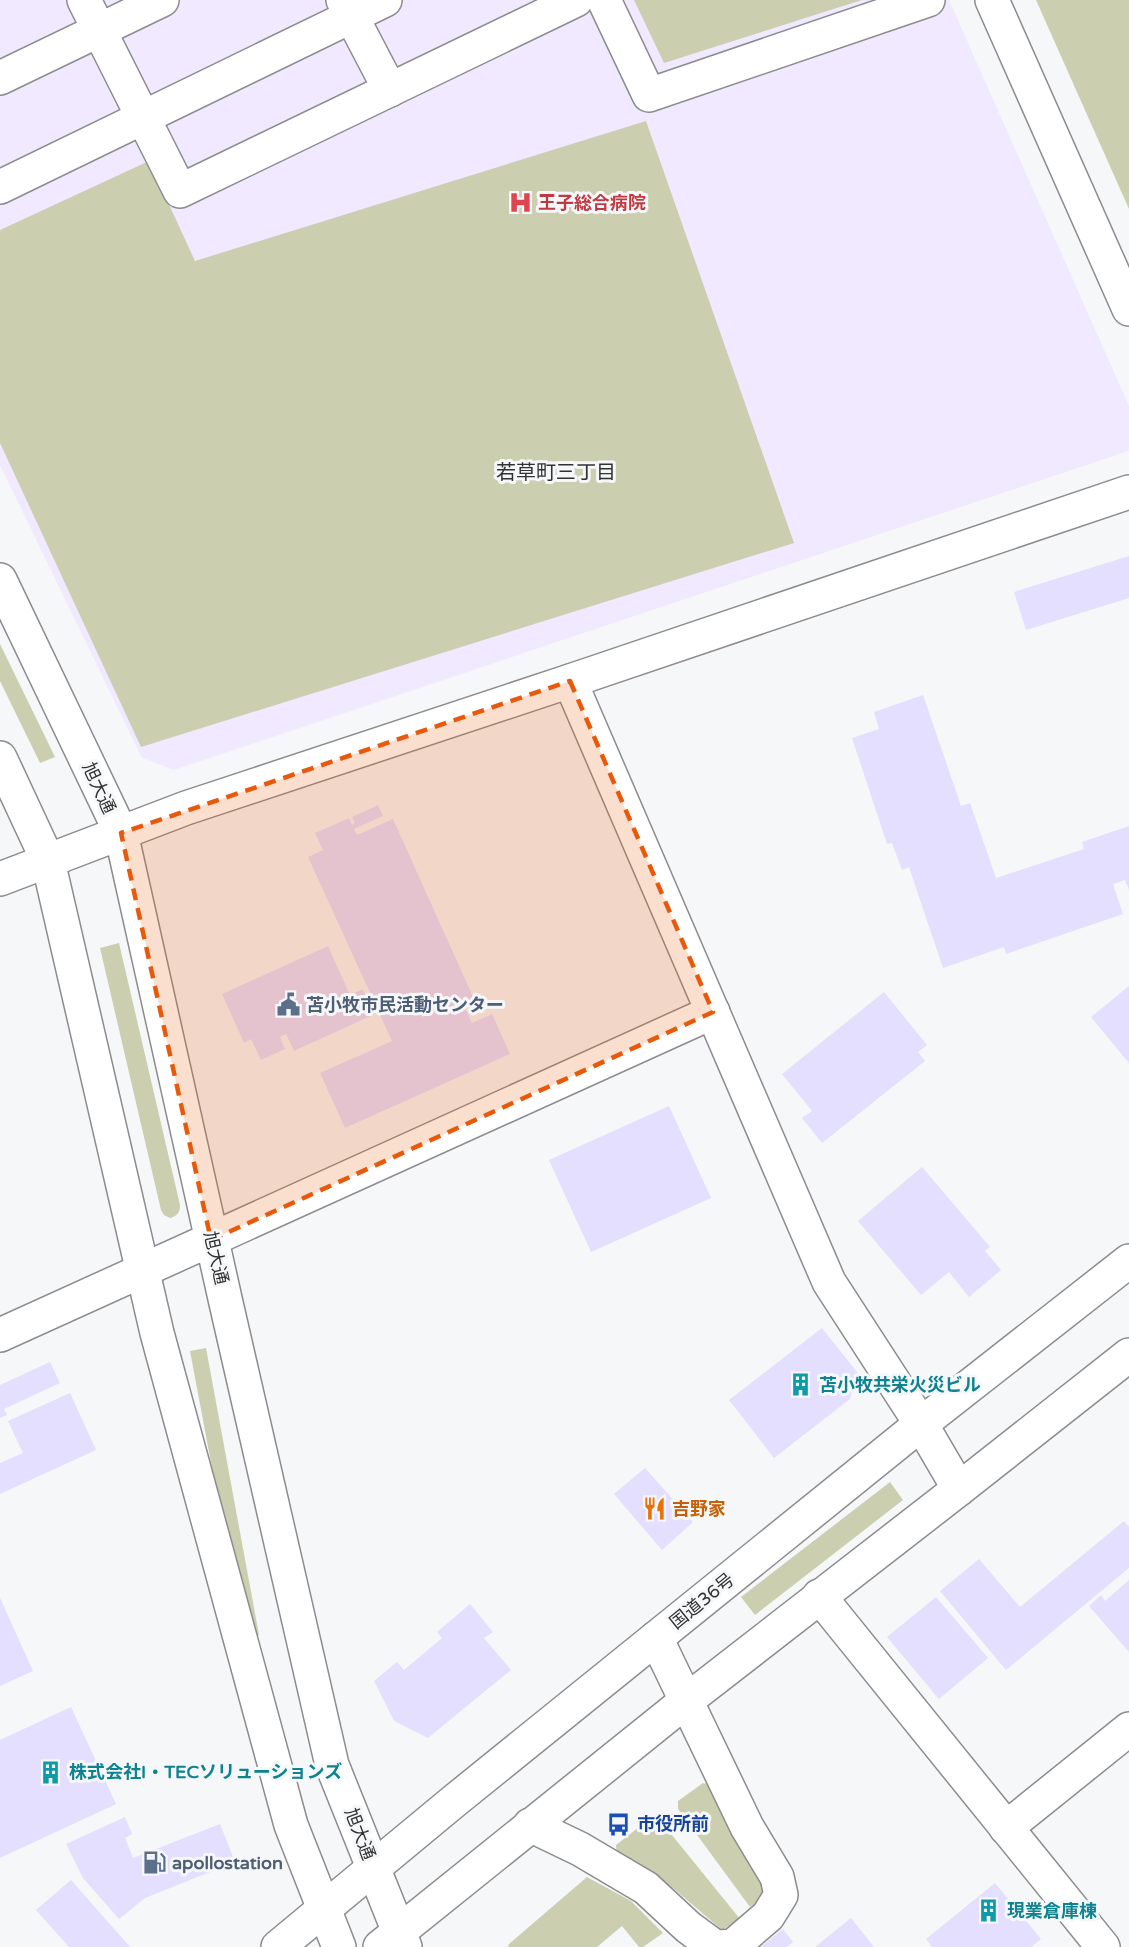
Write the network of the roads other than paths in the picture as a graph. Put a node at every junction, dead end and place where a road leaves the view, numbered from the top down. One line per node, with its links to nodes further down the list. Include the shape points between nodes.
1 (84, 0): 9 (main road)
2 (162, 0): 9 (main road)
3 (385, 0): 8 (main road)
4 (576, 0): 11 (main road)
5 (604, 0): 6 (main road, via 649,95)
6 (928, 0)
7 (992, 0): 14 (main road)
8 (347, 8): 11 (main road); 12 (main road)
9 (99, 30): 10 (main road); 12 (main road)
10 (0, 78)
11 (390, 90): 12 (main road, via 180,191)
12 (142, 117): 13 (main road)
13 (0, 187)
14 (1129, 309)
15 (1129, 492): 17 (main road)
16 (0, 580): 19 (main road, 旭大通)
17 (570, 681): 19 (main road); 22 (main road)
18 (0, 758): 20 (main road)
19 (121, 833): 20 (main road); 23 (main road, 旭大通)
20 (48, 861): 21 (main road); 25 (main road)
21 (0, 879)
22 (713, 1012): 23 (main road); 28 (main road, via 829,1282)
23 (212, 1240): 25 (main road); 36 (main road, 旭大通, via 332,1765)
24 (1129, 1261): 28 (main road, 国道36号)
25 (142, 1272): 26 (main road); 37 (main road, via 291,1825)
26 (0, 1335)
27 (1129, 1355): 29 (main road)
28 (921, 1424): 29 (main road); 31 (main road, 国道36号)
29 (959, 1489): 30 (main road)
30 (819, 1596): 32 (main road); 35 (main road)
31 (656, 1638): 32 (main road); 36 (main road, 国道36号)
32 (686, 1701): 34 (main road); 41 (main road, via 747,1827 777,1877 781,1895 768,1916 734,1946)
33 (1129, 1729): 35 (main road)
34 (530, 1825): 38 (main road); 41 (main road, via 646,1888 688,1927)
35 (1006, 1828): 42 (main road)
36 (373, 1869): 37 (main road, 国道36号); 38 (main road, 旭大通)
37 (325, 1908): 39 (main road, 国道36号); 40 (main road)
38 (395, 1942)
39 (278, 1947)
40 (339, 1947)
41 (717, 1947)
42 (1103, 1947)

